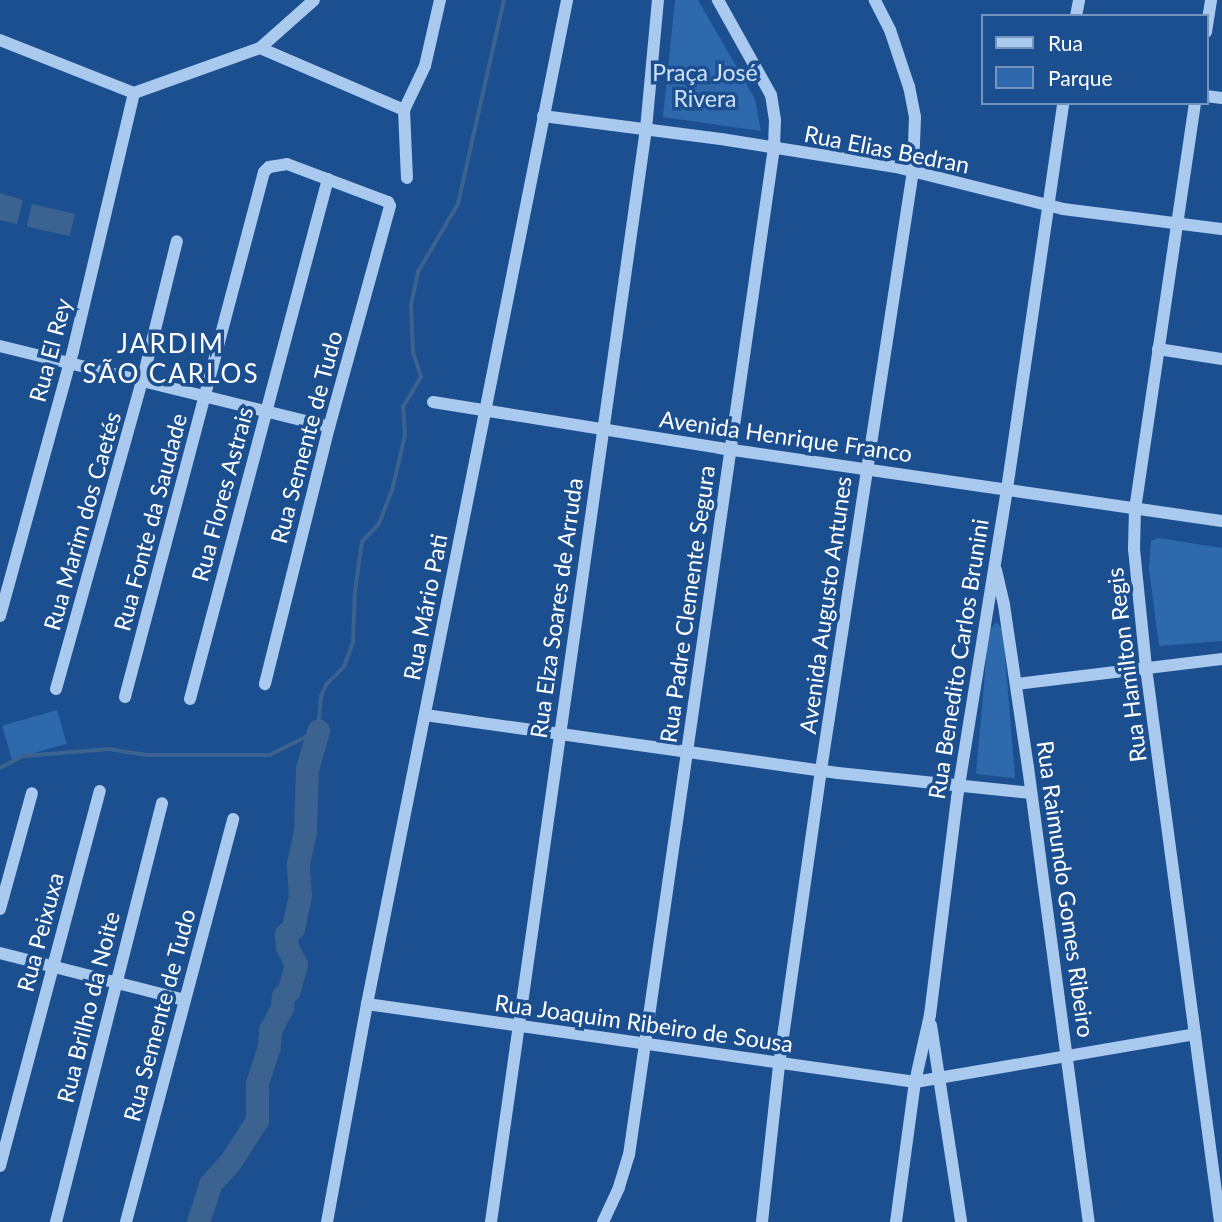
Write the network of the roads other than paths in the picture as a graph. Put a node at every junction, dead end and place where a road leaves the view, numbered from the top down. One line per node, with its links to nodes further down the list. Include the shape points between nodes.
1 (314, 0): 10 (street)
2 (440, 0): 14 (street, via 425,66)
3 (567, 0): 15 (street, Rua Mário Pati)
4 (658, 0): 16 (street, Rua Elza Soares de Arruda)
5 (718, 0): 17 (street, Rua Padre Clemente Segura, via 771,95)
6 (875, 0): 18 (street, Avenida Augusto Antunes, via 909,87 915,117)
7 (1211, 0): 8 (street)
8 (1208, 19)
9 (0, 40): 11 (street)
10 (260, 48): 11 (street); 14 (street)
11 (134, 93): 28 (street, Rua El Rey)
12 (1063, 105): 21 (street, Rua Benedito Carlos Brunini)
13 (1195, 105): 22 (street, Rua Hamilton Regis)
14 (404, 110): 19 (street)
15 (544, 116): 16 (street, Rua Elias Bedran); 32 (street, Rua Mário Pati)
16 (646, 129): 17 (street, Rua Elias Bedran); 35 (street, Rua Elza Soares de Arruda)
17 (774, 148): 18 (street, Rua Elias Bedran); 36 (street, Rua Padre Clemente Segura)
18 (913, 171): 21 (street, Rua Elias Bedran); 37 (street, Avenida Augusto Antunes)
19 (407, 178)
20 (328, 179): 30 (street, Rua Fonte da Saudade, via 278,164 264,172); 33 (street, Rua Flores Astrais); 34 (street, Rua Semente de Tudo, via 390,206)
21 (1048, 205): 22 (street, Rua Elias Bedran); 38 (street, Rua Benedito Carlos Brunini)
22 (1176, 224): 23 (street, Rua Elias Bedran); 26 (street, Rua Hamilton Regis)
23 (1222, 229)
24 (177, 241): 29 (street, Rua Marim dos Caetés)
25 (0, 346): 28 (street)
26 (1158, 349): 27 (street); 39 (street, Rua Hamilton Regis)
27 (1222, 359)
28 (69, 364): 29 (street); 42 (street, Rua El Rey)
29 (142, 382): 30 (street); 47 (street, Rua Marim dos Caetés)
30 (205, 396): 33 (street); 48 (street, Rua Fonte da Saudade)
31 (433, 402): 32 (street, Avenida Henrique Franco)
32 (485, 412): 35 (street, Avenida Henrique Franco); 50 (street, Rua Mário Pati)
33 (266, 413): 34 (street); 49 (street, Rua Flores Astrais)
34 (328, 427): 45 (street, Rua Semente de Tudo)
35 (603, 430): 36 (street, Avenida Henrique Franco); 51 (street, Rua Elza Soares de Arruda)
36 (731, 450): 37 (street, Avenida Henrique Franco); 52 (street, Rua Padre Clemente Segura)
37 (866, 469): 38 (street, Avenida Henrique Franco); 53 (street, Avenida Augusto Antunes)
38 (1007, 489): 39 (street, Avenida Henrique Franco); 41 (street, Rua Benedito Carlos Brunini)
39 (1135, 508): 40 (street, Avenida Henrique Franco); 44 (street, Rua Hamilton Regis, via 1134,549)
40 (1222, 521)
41 (994, 562): 46 (street, Rua Raimundo Gomes Ribeiro); 54 (street, Rua Benedito Carlos Brunini)
42 (0, 616)
43 (1222, 659): 44 (street)
44 (1146, 668): 46 (street); 68 (street, Rua Hamilton Regis)
45 (265, 684)
46 (1016, 684): 57 (street, Rua Raimundo Gomes Ribeiro)
47 (56, 689)
48 (125, 696)
49 (190, 699)
50 (425, 715): 51 (street); 65 (street, Rua Mário Pati)
51 (560, 732): 52 (street); 67 (street, Rua Elza Soares de Arruda)
52 (686, 751): 53 (street); 69 (street, Rua Padre Clemente Segura)
53 (821, 770): 54 (street); 71 (street, Avenida Augusto Antunes)
54 (959, 785): 57 (street); 66 (street, Rua Benedito Carlos Brunini)
55 (100, 792): 62 (street, Rua Peixuxa)
56 (32, 793): 60 (street)
57 (1031, 793): 70 (street, Rua Raimundo Gomes Ribeiro)
58 (162, 803): 63 (street, Rua Brilho da Noite)
59 (233, 819): 64 (street, Rua Semente de Tudo)
60 (0, 909)
61 (0, 953): 62 (street)
62 (52, 966): 63 (street); 74 (street, Rua Peixuxa)
63 (116, 983): 64 (street); 76 (street, Rua Brilho da Noite)
64 (184, 1000): 77 (street, Rua Semente de Tudo)
65 (367, 1004): 67 (street, Rua Joaquim Ribeiro de Sousa); 75 (street, Rua Mário Pati)
66 (930, 1015): 72 (street); 73 (street, Rua Benedito Carlos Brunini)
67 (517, 1025): 69 (street, Rua Joaquim Ribeiro de Sousa); 78 (street, Rua Elza Soares de Arruda)
68 (1195, 1034): 70 (street, Rua Joaquim Ribeiro de Sousa); 84 (street, Rua Hamilton Regis)
69 (644, 1045): 71 (street, Rua Joaquim Ribeiro de Sousa); 79 (street, Rua Padre Clemente Segura, via 629,1155)
70 (1069, 1058): 72 (street, Rua Joaquim Ribeiro de Sousa); 83 (street, Rua Raimundo Gomes Ribeiro)
71 (779, 1065): 73 (street, Rua Joaquim Ribeiro de Sousa); 80 (street, Avenida Augusto Antunes)
72 (939, 1078): 73 (street, Rua Joaquim Ribeiro de Sousa); 82 (street)
73 (915, 1082): 81 (street, Rua Benedito Carlos Brunini)
74 (0, 1166)
75 (331, 1221)
76 (56, 1222)
77 (126, 1222)
78 (491, 1222)
79 (603, 1222)
80 (762, 1222)
81 (896, 1222)
82 (961, 1222)
83 (1089, 1222)
84 (1220, 1222)

